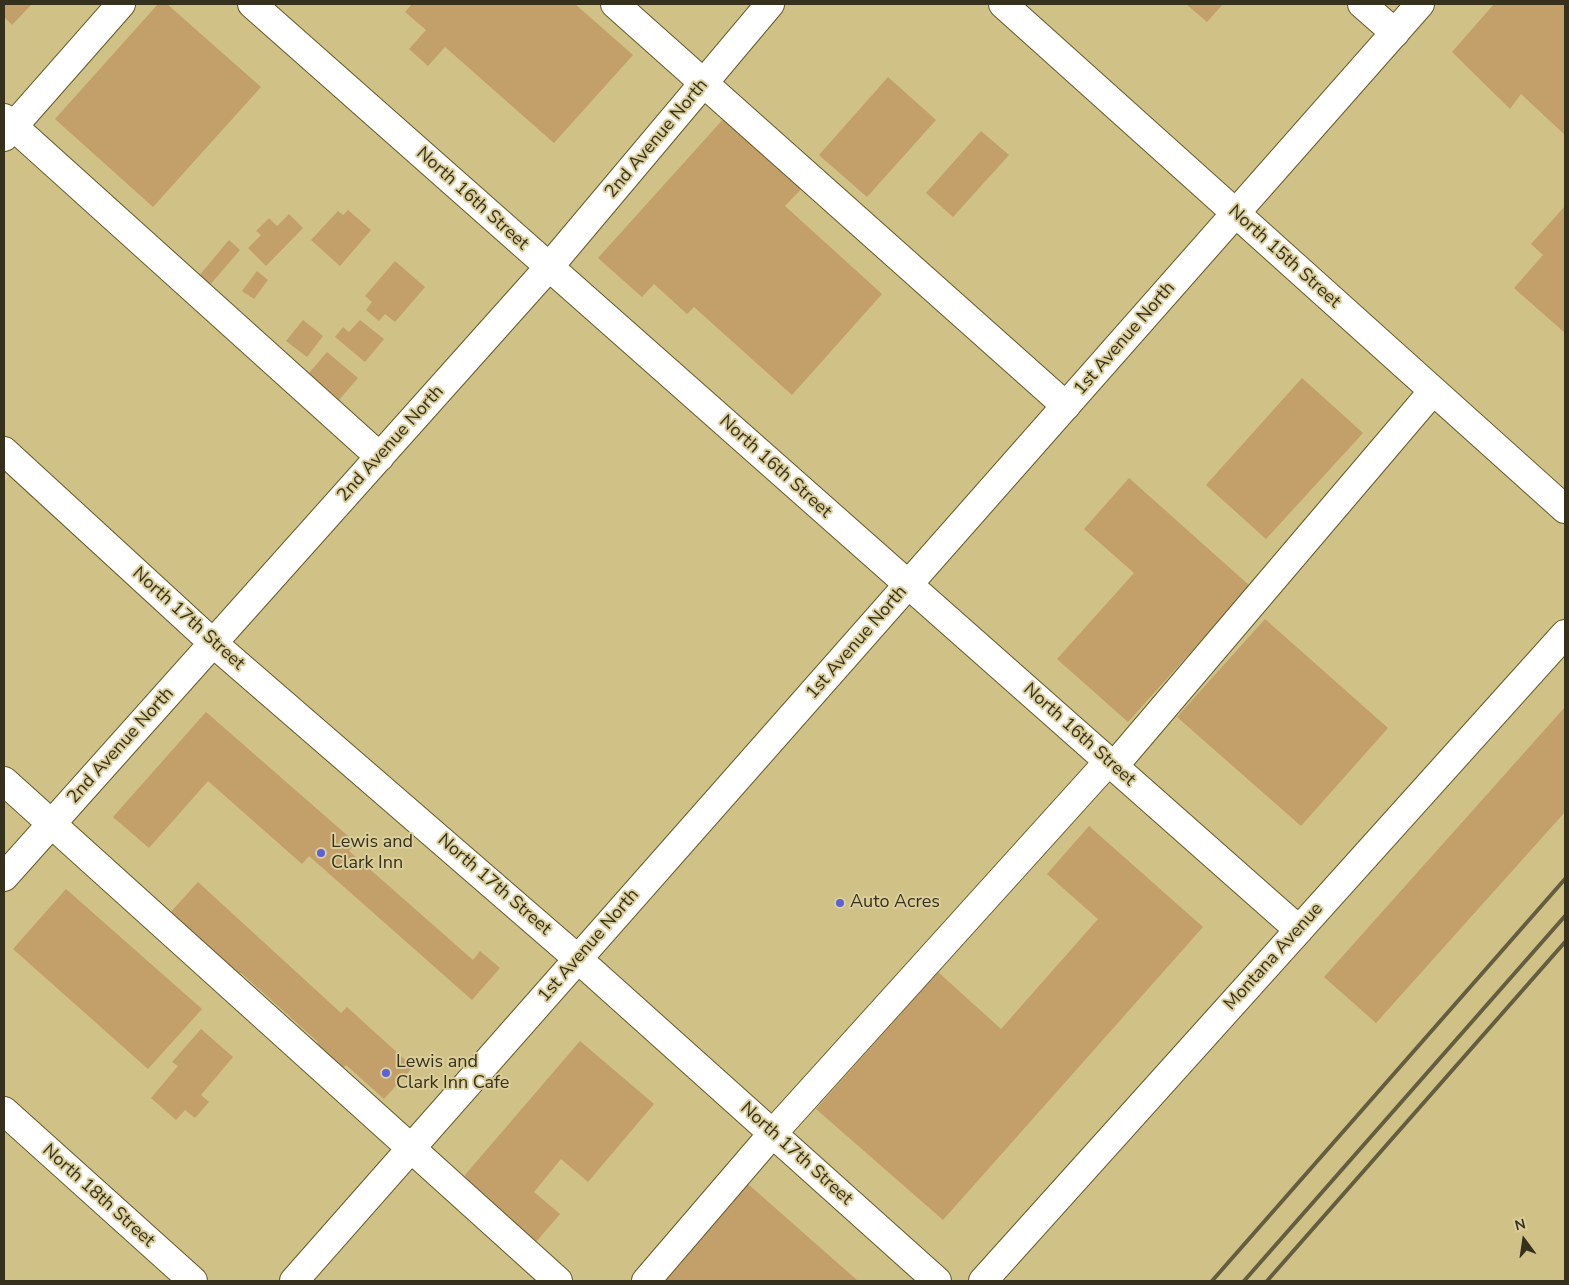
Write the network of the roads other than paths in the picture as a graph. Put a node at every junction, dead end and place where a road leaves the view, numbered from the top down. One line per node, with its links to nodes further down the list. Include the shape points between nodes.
1 (121, 4): 10 (street)
2 (252, 4): 12 (street, North 16th Street)
3 (615, 4): 9 (street)
4 (770, 4): 9 (street, 2nd Avenue North)
5 (1003, 4): 11 (street, North 15th Street)
6 (1362, 4): 8 (street)
7 (1420, 4): 8 (street, 1st Avenue North)
8 (1395, 32): 11 (street, 1st Avenue North)
9 (704, 83): 12 (street, 2nd Avenue North); 14 (street)
10 (7, 127): 16 (street)
11 (1235, 214): 13 (street, North 15th Street); 14 (street, 1st Avenue North)
12 (549, 267): 16 (street, 2nd Avenue North); 18 (street, North 16th Street)
13 (1433, 390): 17 (street, North 15th Street); 21 (street)
14 (1066, 406): 18 (street, 1st Avenue North)
15 (4, 452): 20 (street, North 17th Street)
16 (380, 457): 20 (street, 2nd Avenue North)
17 (1565, 509)
18 (908, 585): 21 (street, North 16th Street); 26 (street, 1st Avenue North)
19 (1565, 634): 25 (street, Montana Avenue)
20 (213, 643): 23 (street, 2nd Avenue North); 26 (street, North 17th Street)
21 (1112, 764): 25 (street, North 16th Street); 28 (street)
22 (4, 781): 23 (street)
23 (52, 823): 24 (street, 2nd Avenue North); 29 (street)
24 (4, 877)
25 (1299, 930): 35 (street, Montana Avenue)
26 (578, 959): 28 (street, North 17th Street); 29 (street, 1st Avenue North)
27 (4, 1111): 30 (street, North 18th Street)
28 (773, 1133): 33 (street); 34 (street, North 17th Street)
29 (411, 1149): 31 (street, 1st Avenue North); 32 (street)
30 (193, 1281)
31 (294, 1281)
32 (558, 1281)
33 (646, 1281)
34 (937, 1281)
35 (984, 1281)

